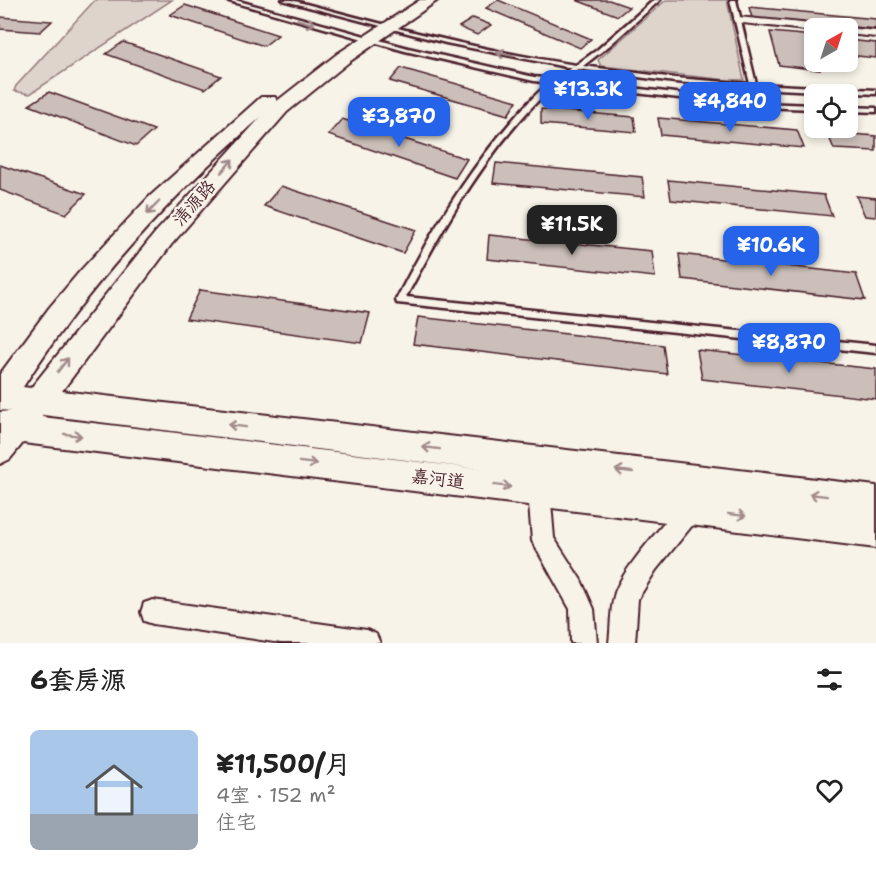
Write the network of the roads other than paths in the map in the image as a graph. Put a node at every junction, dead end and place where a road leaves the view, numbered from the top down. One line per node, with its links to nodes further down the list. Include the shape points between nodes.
1 (229, 0): 9 (lane, one-way to 9)
2 (285, 0): 9 (lane)
3 (409, 0): 9 (street, 清源路)
4 (430, 0): 9 (street, 清源路)
5 (657, 0): 12 (lane)
6 (733, 0): 7 (lane)
7 (738, 21): 8 (street); 14 (lane)
8 (804, 26)
9 (371, 31): 12 (lane, one-way to 9); 13 (lane); 21 (street, 清源路, one-way to 21, via 307,69 248,117 164,197 54,319); 22 (street, 清源路, one-way to 9, via 163,239 234,157 280,108)
10 (858, 32): 11 (street)
11 (876, 34)
12 (577, 68): 13 (lane); 14 (lane)
13 (556, 82): 16 (lane); 20 (lane, via 506,132 470,181 400,300)
14 (753, 87): 15 (lane); 16 (lane)
15 (876, 92)
16 (758, 105): 17 (lane)
17 (804, 107)
18 (858, 109): 19 (lane)
19 (876, 110)
20 (876, 350)
21 (0, 397): 22 (street, 嘉河道)
22 (35, 402): 23 (street, 清源路); 25 (street, 嘉河道, one-way to 22)
23 (5, 434): 24 (street, 嘉河道, one-way to 24)
24 (539, 491): 26 (street, 嘉河道); 30 (street, via 543,541 582,609)
25 (876, 502)
26 (691, 509): 27 (street, 嘉河道, one-way to 27); 31 (street, via 626,596)
27 (876, 532)
28 (153, 612): 29 (street)
29 (367, 643)
30 (584, 643)
31 (622, 643)

